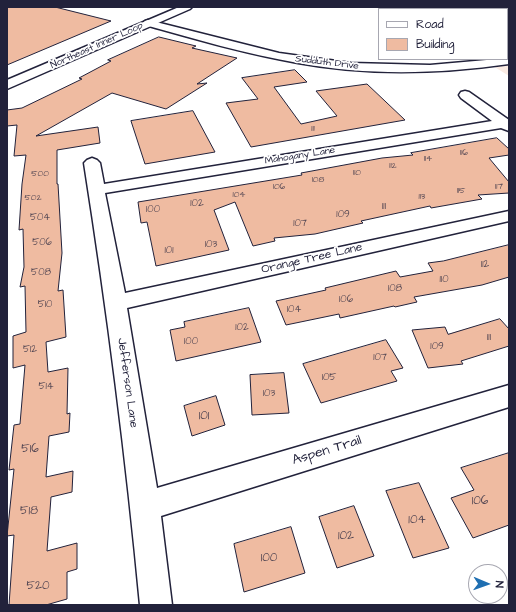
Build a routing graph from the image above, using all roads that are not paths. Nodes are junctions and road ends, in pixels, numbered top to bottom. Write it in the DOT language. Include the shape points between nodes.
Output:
graph roads {
  1 [pos="187,7"];
  2 [pos="148,23"];
  3 [pos="509,61"];
  4 [pos="7,85"];
  5 [pos="465,95"];
  6 [pos="506,125"];
  7 [pos="92,163"];
  8 [pos="96,190"];
  9 [pos="509,216"];
  10 [pos="116,303"];
  11 [pos="509,396"];
  12 [pos="144,506"];
  13 [pos="156,605"];
  1 -- 2 [label="main road, Northeast Inner Loop"];
  2 -- 3 [label="street, Sudduth Drive" via="297,60 331,65 430,69"];
  2 -- 4 [label="main road, Northeast Inner Loop"];
  5 -- 6 [label="street"];
  6 -- 8 [label="street, Mahogany Lane"];
  7 -- 8 [label="street, Jefferson Lane"];
  8 -- 10 [label="street, Jefferson Lane"];
  9 -- 10 [label="street, Orange Tree Lane"];
  10 -- 12 [label="street, Jefferson Lane"];
  11 -- 12 [label="street, Aspen Trail"];
  12 -- 13 [label="street, Jefferson Lane"];
}
